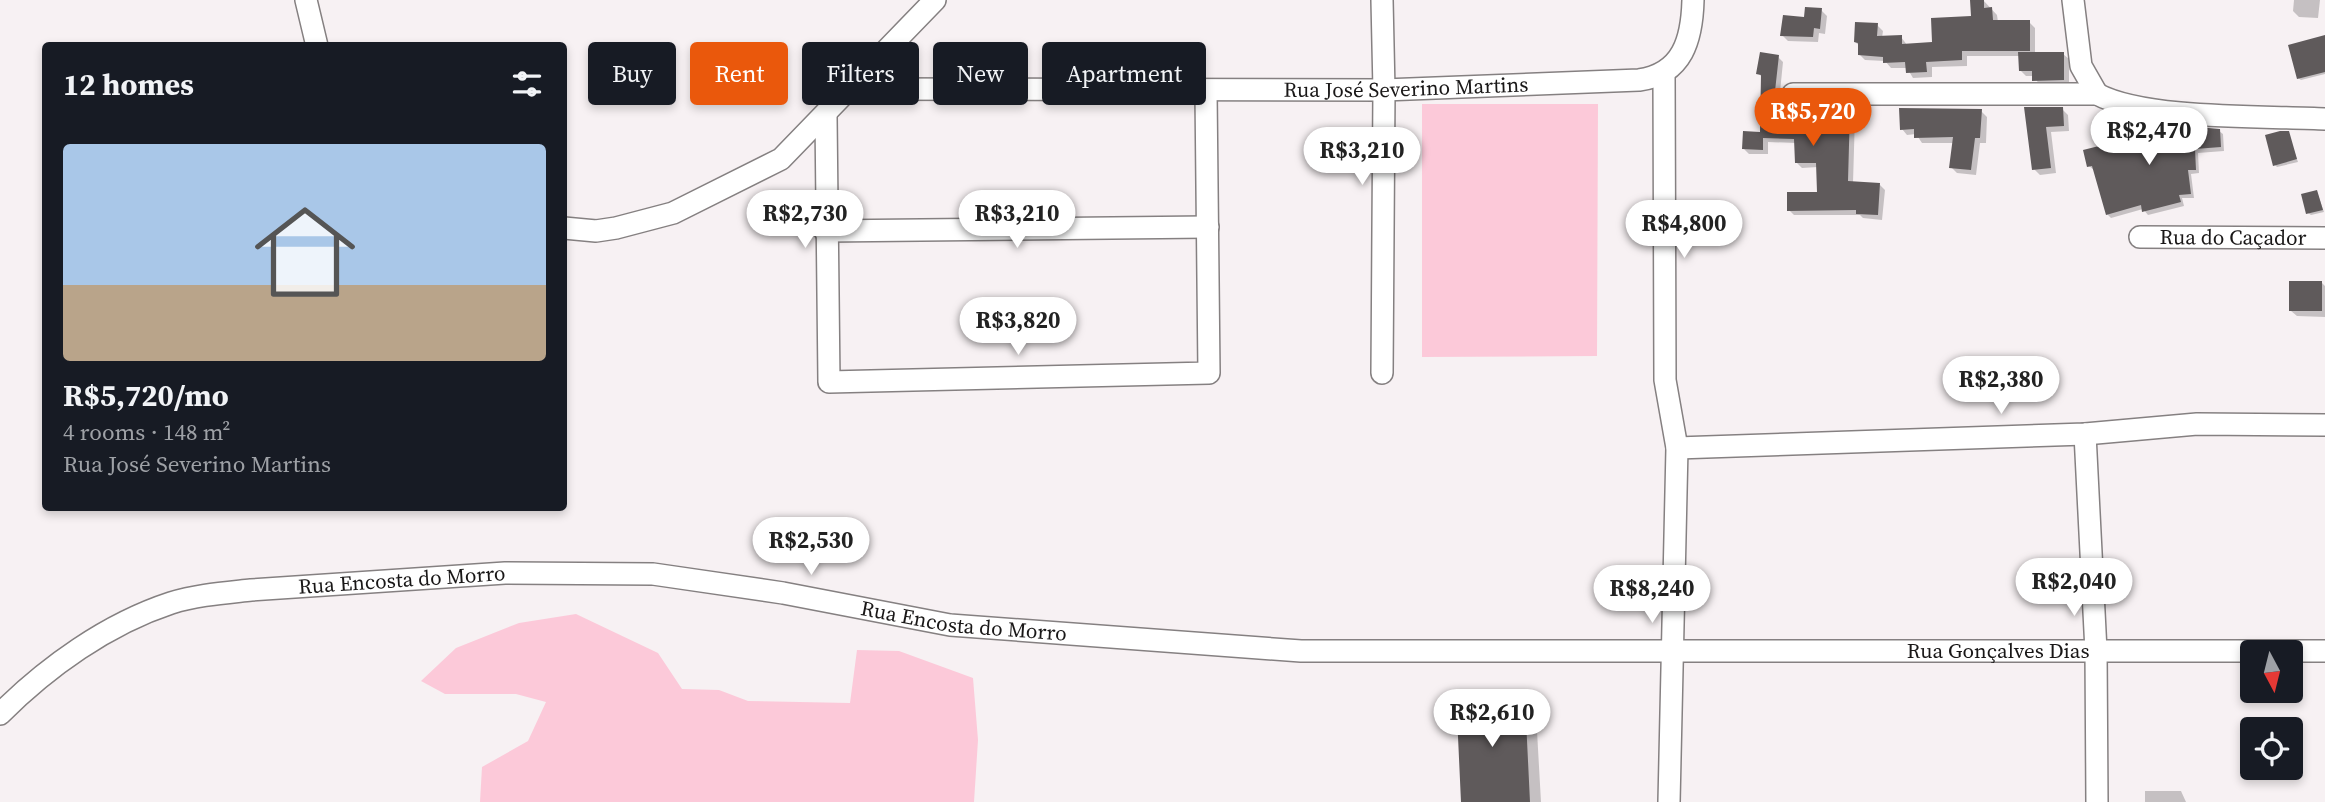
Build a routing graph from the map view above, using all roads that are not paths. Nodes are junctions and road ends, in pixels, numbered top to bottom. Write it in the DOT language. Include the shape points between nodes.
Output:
graph roads {
  1 [pos="306,0"];
  2 [pos="935,0"];
  3 [pos="1382,0"];
  4 [pos="1693,0"];
  5 [pos="2073,0"];
  6 [pos="316,42"];
  7 [pos="895,42"];
  8 [pos="1664,74"];
  9 [pos="919,90"];
  10 [pos="1384,90"];
  11 [pos="1042,91"];
  12 [pos="1206,92"];
  13 [pos="1793,94"];
  14 [pos="2097,94"];
  15 [pos="836,105"];
  16 [pos="825,117"];
  17 [pos="2325,119"];
  18 [pos="1208,227"];
  19 [pos="567,228"];
  20 [pos="825,231"];
  21 [pos="2140,237"];
  22 [pos="2325,238"];
  23 [pos="1382,373"];
  24 [pos="2325,425"];
  25 [pos="2085,434"];
  26 [pos="1677,448"];
  27 [pos="2096,651"];
  28 [pos="2325,651"];
  29 [pos="1672,652"];
  30 [pos="0,714"];
  31 [pos="1669,802"];
  32 [pos="2097,802"];
  1 -- 6 [label="street"];
  2 -- 7 [label="street"];
  3 -- 10 [label="street"];
  4 -- 8 [label="street" via="1685,50"];
  5 -- 14 [label="street" via="2081,66"];
  8 -- 10 [label="street, Rua José Severino Martins" via="1639,80"];
  8 -- 26 [label="street" via="1664,380"];
  9 -- 11 [label="street, Rua José Severino Martins"];
  10 -- 12 [label="street, Rua José Severino Martins"];
  10 -- 23 [label="street"];
  12 -- 18 [label="street"];
  13 -- 14 [label="street"];
  14 -- 17 [label="street" via="2111,102 2160,111"];
  15 -- 16 [label="street"];
  16 -- 19 [label="street" via="781,159 684,208 616,228"];
  16 -- 20 [label="street"];
  18 -- 20 [label="street"];
  18 -- 20 [label="street" via="1209,373 829,382"];
  21 -- 22 [label="street, Rua do Caçador"];
  24 -- 25 [label="street" via="2197,424"];
  25 -- 26 [label="street"];
  25 -- 27 [label="street"];
  26 -- 29 [label="street"];
  27 -- 28 [label="street, Rua Gonçalves Dias"];
  27 -- 29 [label="street, Rua Gonçalves Dias"];
  27 -- 32 [label="street"];
  29 -- 30 [label="street, Rua Encosta do Morro" via="1383,653 1206,646 950,625 770,590 653,574 505,573 223,593 171,603 63,659"];
  29 -- 31 [label="street"];
}
